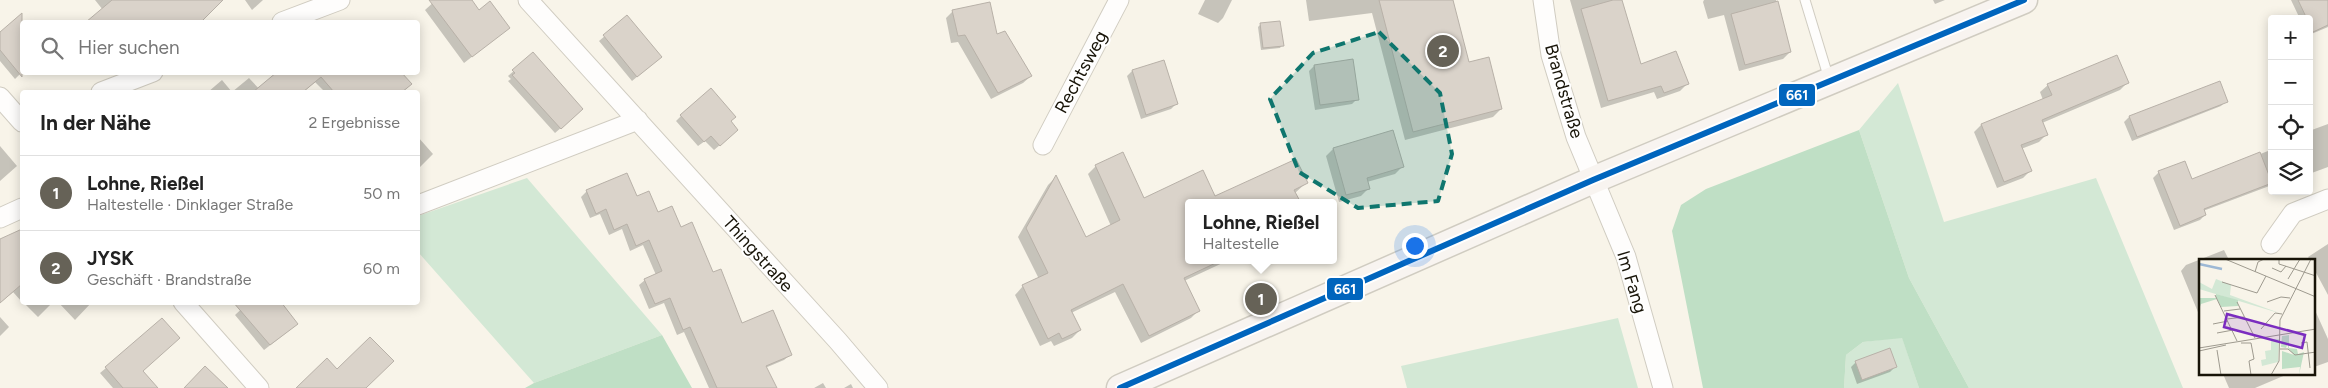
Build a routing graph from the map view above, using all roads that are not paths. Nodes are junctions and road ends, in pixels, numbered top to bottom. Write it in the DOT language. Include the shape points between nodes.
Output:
graph roads {
  1 [pos="340,0"];
  2 [pos="528,0"];
  3 [pos="1120,0"];
  4 [pos="1543,0"];
  5 [pos="1805,0"];
  6 [pos="2024,0"];
  7 [pos="287,20"];
  8 [pos="145,75"];
  9 [pos="1830,81"];
  10 [pos="106,90"];
  11 [pos="0,97"];
  12 [pos="20,120"];
  13 [pos="638,120"];
  14 [pos="1043,145"];
  15 [pos="1593,180"];
  16 [pos="2328,199"];
  17 [pos="420,204"];
  18 [pos="20,209"];
  19 [pos="0,218"];
  20 [pos="2271,244"];
  21 [pos="186,305"];
  22 [pos="259,388"];
  23 [pos="878,388"];
  24 [pos="1120,388"];
  25 [pos="1663,388"];
  1 -- 7 [label="street"];
  2 -- 13 [label="street, Thingstraße"];
  3 -- 14 [label="street, Rechtsweg"];
  4 -- 15 [label="street, Brandstraße" via="1551,55"];
  5 -- 9 [label="lane"];
  6 -- 9 [label="main road"];
  8 -- 10 [label="street"];
  9 -- 15 [label="main road"];
  11 -- 12 [label="street"];
  13 -- 17 [label="street"];
  13 -- 23 [label="street, Thingstraße"];
  15 -- 24 [label="main road"];
  15 -- 25 [label="street, Im Fang" via="1626,257"];
  16 -- 20 [label="street" via="2293,214"];
  18 -- 19 [label="street"];
  21 -- 22 [label="street"];
}
